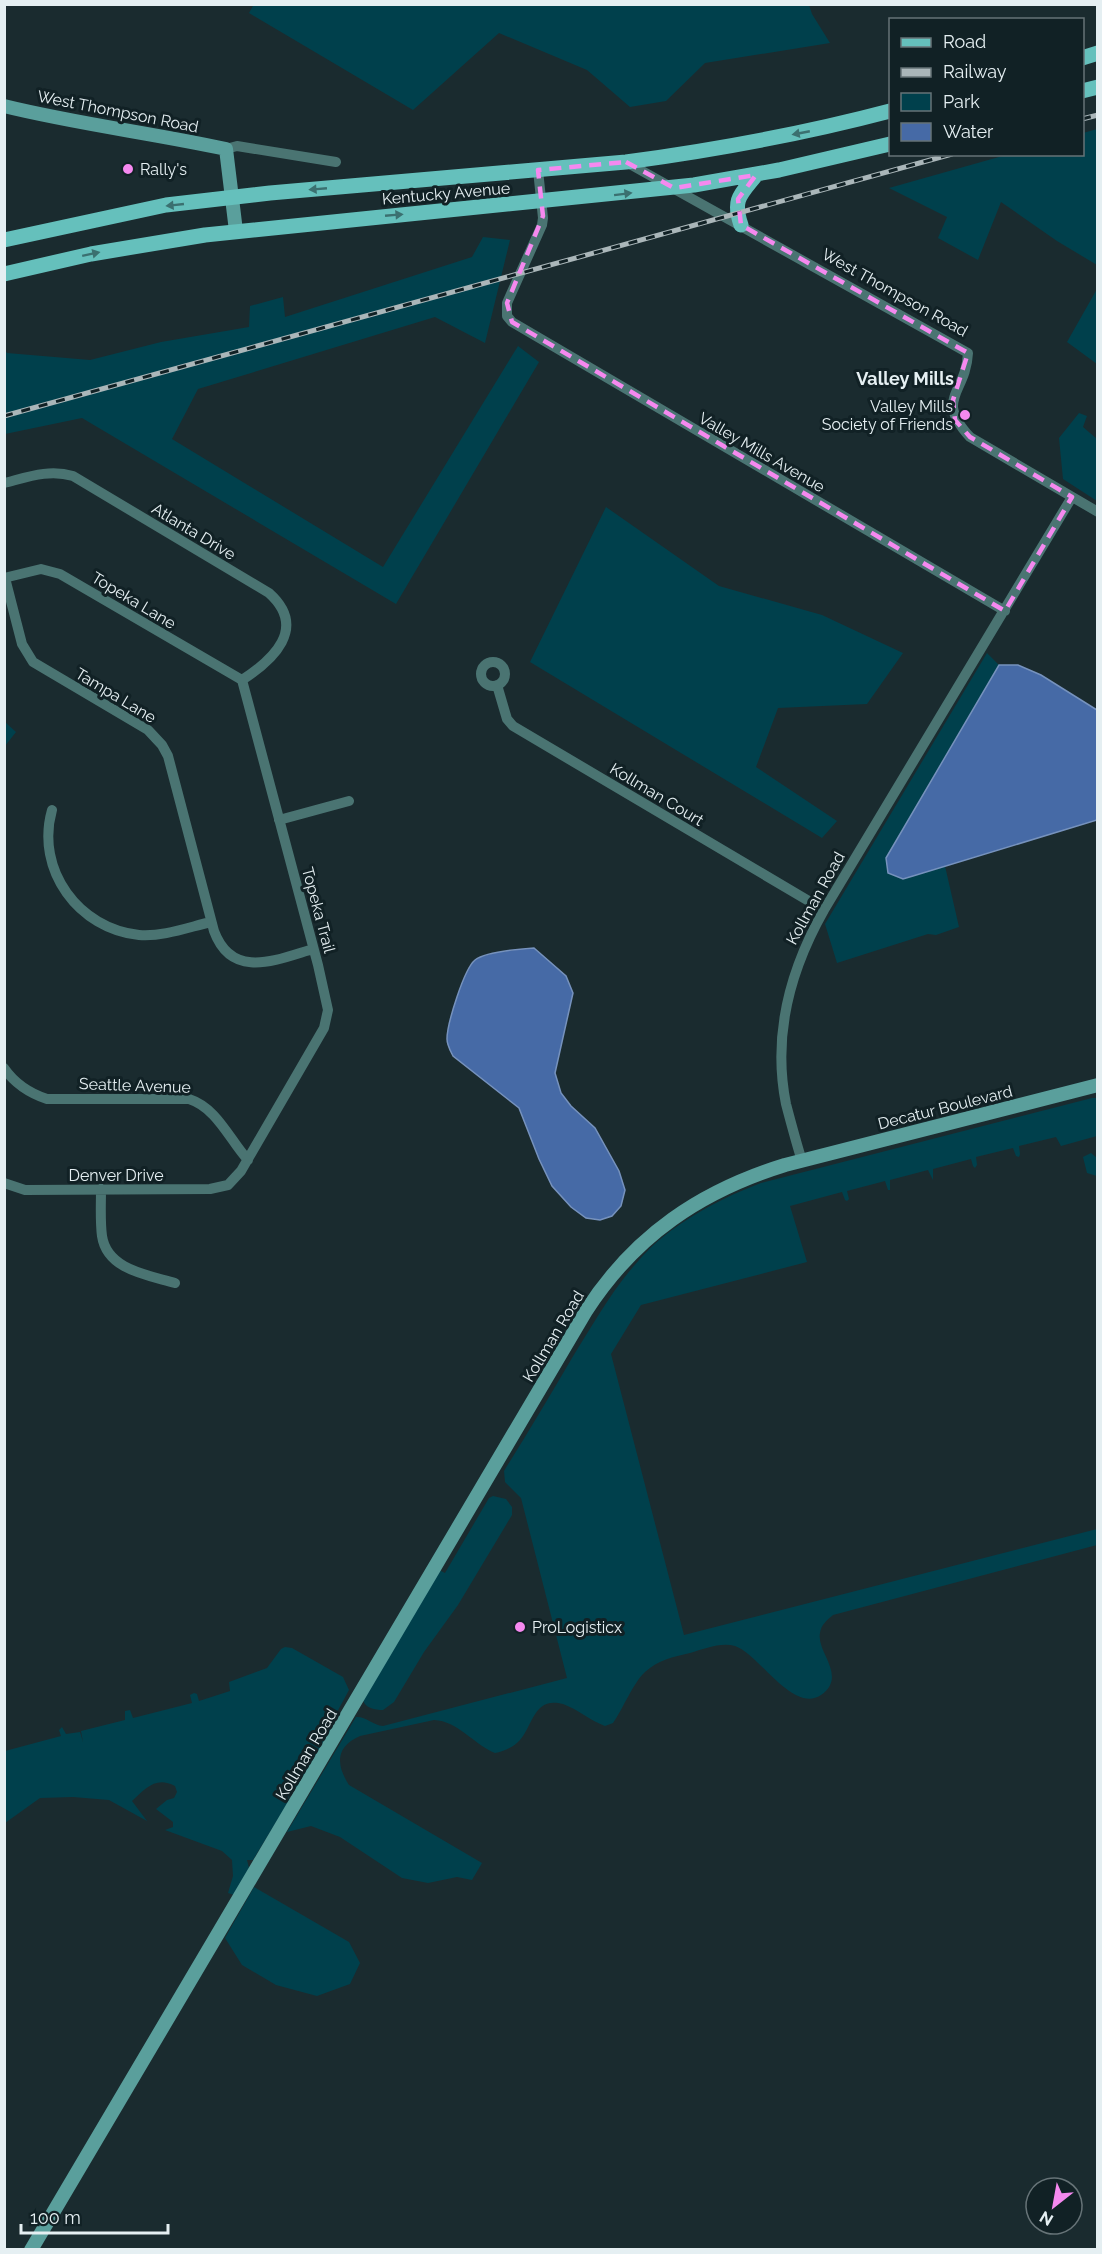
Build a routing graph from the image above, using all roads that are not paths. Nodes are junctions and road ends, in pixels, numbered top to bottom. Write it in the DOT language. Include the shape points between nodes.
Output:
graph roads {
  1 [pos="4,106"];
  2 [pos="889,111"];
  3 [pos="889,144"];
  4 [pos="225,149"];
  5 [pos="336,162"];
  6 [pos="626,162"];
  7 [pos="538,170"];
  8 [pos="756,175"];
  9 [pos="674,188"];
  10 [pos="233,198"];
  11 [pos="541,202"];
  12 [pos="741,225"];
  13 [pos="236,231"];
  14 [pos="4,240"];
  15 [pos="4,274"];
  16 [pos="4,483"];
  17 [pos="1072,497"];
  18 [pos="1098,512"];
  19 [pos="5,578"];
  20 [pos="1005,611"];
  21 [pos="242,680"];
  22 [pos="497,685"];
  23 [pos="350,801"];
  24 [pos="52,810"];
  25 [pos="279,820"];
  26 [pos="824,910"];
  27 [pos="211,922"];
  28 [pos="314,949"];
  29 [pos="4,1068"];
  30 [pos="1098,1085"];
  31 [pos="248,1160"];
  32 [pos="802,1161"];
  33 [pos="4,1183"];
  34 [pos="228,1185"];
  35 [pos="100,1190"];
  36 [pos="175,1283"];
  37 [pos="31,2250"];
  1 -- 4 [label="street, West Thompson Road"];
  2 -- 6 [label="main road, Kentucky Avenue, one-way" via="768,140"];
  3 -- 8 [label="main road, Kentucky Avenue"];
  4 -- 5 [label="street, West Thompson Road" via="237,146"];
  4 -- 10 [label="street"];
  6 -- 7 [label="main road, Kentucky Avenue"];
  6 -- 9 [label="street, West Thompson Road"];
  7 -- 10 [label="main road, Kentucky Avenue, one-way"];
  7 -- 11 [label="street"];
  8 -- 9 [label="main road, Kentucky Avenue"];
  8 -- 12 [label="main road" via="738,199"];
  11 -- 9 [label="main road, Kentucky Avenue, one-way"];
  9 -- 12 [label="street, West Thompson Road"];
  10 -- 13 [label="street"];
  10 -- 14 [label="main road, Kentucky Avenue, one-way" via="166,206"];
  13 -- 11 [label="main road, Kentucky Avenue, one-way"];
  11 -- 20 [label="street, Valley Mills Avenue" via="541,228 507,303 507,316 516,325"];
  12 -- 17 [label="street, West Thompson Road" via="968,353 968,364 954,400 955,420 970,437"];
  15 -- 13 [label="main road, Kentucky Avenue, one-way" via="100,252"];
  16 -- 21 [label="street, Atlanta Drive" via="42,473 60,473 80,480 269,593 283,611 284,638 272,658"];
  17 -- 18 [label="street, West Thompson Road"];
  17 -- 20 [label="street, Kollman Road"];
  19 -- 21 [label="street, Topeka Lane" via="41,569 60,574"];
  19 -- 27 [label="street, Tampa Lane" via="22,644 33,662 148,730 162,745"];
  20 -- 26 [label="street, Kollman Road"];
  21 -- 25 [label="street, Topeka Trail"];
  22 -- 26 [label="street, Kollman Court" via="513,726"];
  23 -- 25 [label="street"];
  24 -- 27 [label="street" via="49,842 54,869 69,897 92,919 116,931 143,935"];
  25 -- 28 [label="street, Topeka Trail"];
  26 -- 32 [label="street, Kollman Road" via="793,976 782,1029 784,1089"];
  27 -- 28 [label="street, Tampa Lane" via="225,951 247,963 274,961"];
  28 -- 31 [label="street, Topeka Trail" via="327,1004 326,1024"];
  29 -- 31 [label="street, Seattle Avenue" via="17,1084 48,1099 198,1102 213,1114"];
  30 -- 32 [label="street, Decatur Boulevard"];
  31 -- 34 [label="street, Topeka Trail"];
  32 -- 37 [label="street, Kollman Road" via="734,1183 684,1210 634,1251 595,1298"];
  33 -- 35 [label="street, Denver Drive" via="25,1190"];
  34 -- 35 [label="street, Denver Drive" via="210,1189"];
  35 -- 36 [label="street" via="102,1233 110,1255 125,1267"];
}
